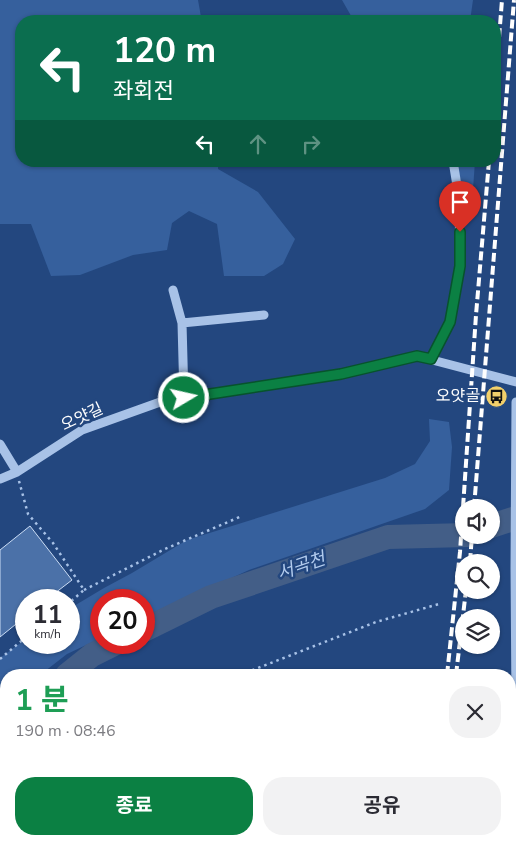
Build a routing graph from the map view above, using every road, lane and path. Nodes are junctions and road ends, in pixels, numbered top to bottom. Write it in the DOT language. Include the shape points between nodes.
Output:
graph roads {
  1 [pos="454,167"];
  2 [pos="172,290"];
  3 [pos="264,315"];
  4 [pos="182,323"];
  5 [pos="431,359"];
  6 [pos="516,382"];
  7 [pos="184,398"];
  8 [pos="516,403"];
  9 [pos="0,444"];
  10 [pos="17,472"];
  11 [pos="0,479"];
  12 [pos="242,516"];
  13 [pos="84,590"];
  14 [pos="80,593"];
  15 [pos="439,604"];
  16 [pos="15,646"];
  17 [pos="0,659"];
  18 [pos="255,669"];
  19 [pos="516,669"];
  1 -- 5 [label="street" via="459,198 460,266 450,322"];
  2 -- 4 [label="street"];
  3 -- 4 [label="street"];
  4 -- 7 [label="street"];
  5 -- 6 [label="street, 오얏길"];
  5 -- 7 [label="street, 오얏길" via="417,356 341,374"];
  7 -- 10 [label="street, 오얏길" via="163,401 82,430"];
  8 -- 19 [label="street"];
  9 -- 10 [label="street"];
  10 -- 11 [label="street, 오얏길"];
  10 -- 13 [label="path" via="28,514 53,543"];
  12 -- 13 [label="path" via="165,549"];
  13 -- 14 [label="path"];
  15 -- 18 [label="path" via="376,622"];
  16 -- 17 [label="path"];
}
